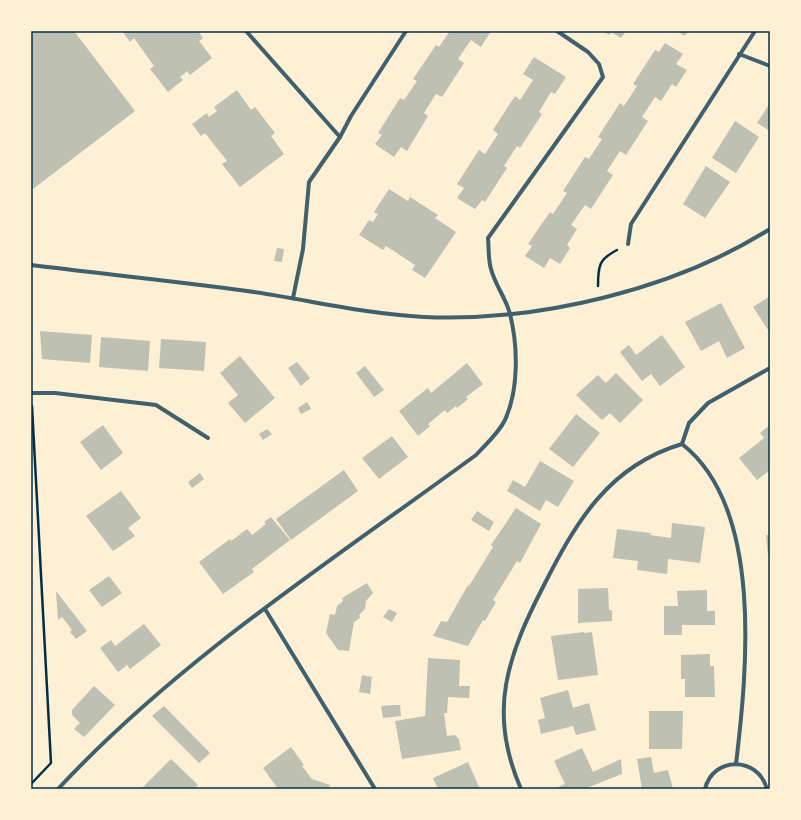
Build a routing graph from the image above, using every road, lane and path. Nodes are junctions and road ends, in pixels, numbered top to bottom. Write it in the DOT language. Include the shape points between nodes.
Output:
graph roads {
  1 [pos="246,31"];
  2 [pos="406,31"];
  3 [pos="557,31"];
  4 [pos="755,31"];
  5 [pos="739,54"];
  6 [pos="770,66"];
  7 [pos="340,137"];
  8 [pos="770,229"];
  9 [pos="628,244"];
  10 [pos="31,265"];
  11 [pos="293,298"];
  12 [pos="597,298"];
  13 [pos="510,314"];
  14 [pos="770,368"];
  15 [pos="31,393"];
  16 [pos="208,438"];
  17 [pos="682,444"];
  18 [pos="265,609"];
  19 [pos="736,764"];
  20 [pos="31,784"];
  21 [pos="58,789"];
  22 [pos="374,789"];
  23 [pos="521,789"];
  24 [pos="705,789"];
  25 [pos="767,789"];
  1 -- 7 [label="street"];
  2 -- 7 [label="street"];
  3 -- 13 [label="street" via="588,52 600,64 603,76 488,238 491,269"];
  4 -- 5 [label="street"];
  5 -- 6 [label="street"];
  5 -- 9 [label="street" via="631,224"];
  7 -- 11 [label="street" via="309,182 303,249"];
  8 -- 12 [label="street" via="688,270 645,286"];
  9 -- 12 [label="path" via="605,256 598,269"];
  10 -- 11 [label="street"];
  11 -- 13 [label="street" via="422,317"];
  12 -- 13 [label="street"];
  13 -- 18 [label="street" via="515,360 514,385 504,420 495,435 476,454"];
  14 -- 17 [label="street" via="708,403 689,423"];
  15 -- 16 [label="street" via="55,393 156,405"];
  15 -- 20 [label="path" via="51,763"];
  17 -- 19 [label="street" via="692,452 711,476 727,512 741,564 746,648"];
  17 -- 23 [label="street" via="661,450 637,463 614,481 596,500 563,547 525,622 511,662 504,704 510,758"];
  18 -- 21 [label="street" via="199,660 89,755"];
  18 -- 22 [label="street"];
  19 -- 24 [label="street" via="719,768 707,780"];
  19 -- 25 [label="street" via="752,768 764,780"];
}
